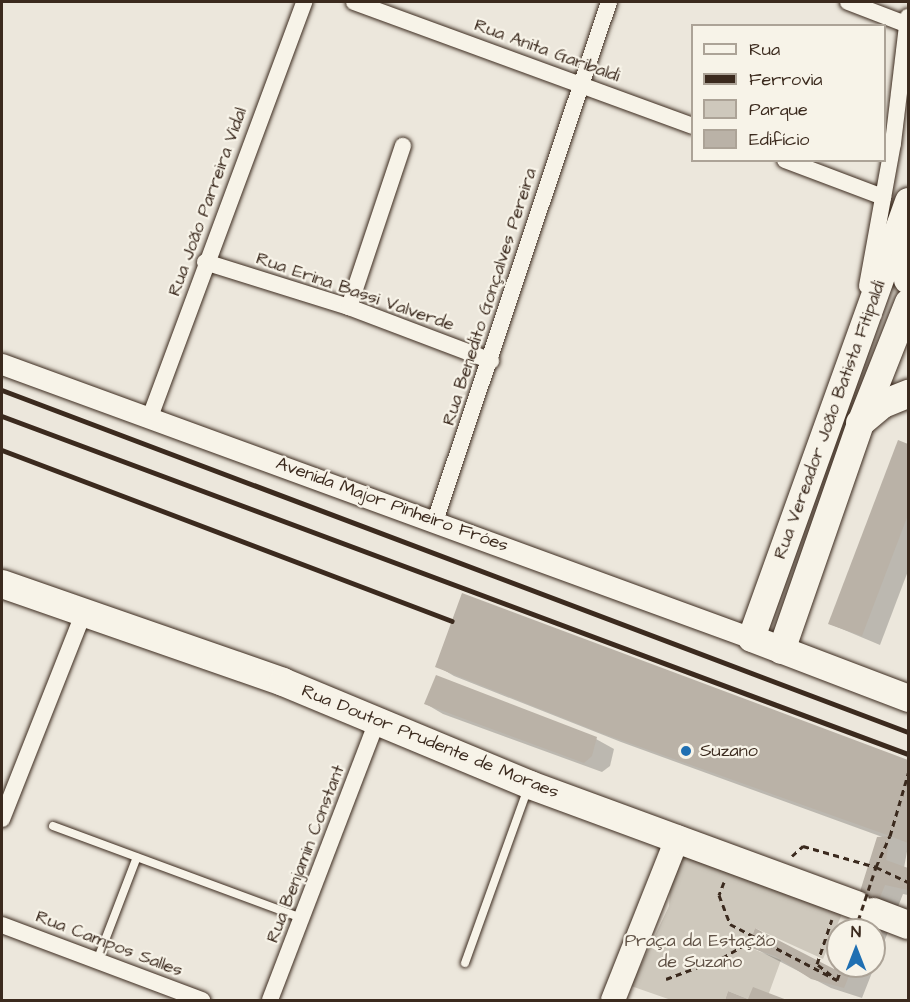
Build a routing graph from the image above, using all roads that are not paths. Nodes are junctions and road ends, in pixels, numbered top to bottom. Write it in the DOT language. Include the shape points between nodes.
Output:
graph roads {
  1 [pos="304,2"];
  2 [pos="354,2"];
  3 [pos="609,2"];
  4 [pos="848,2"];
  5 [pos="908,22"];
  6 [pos="579,84"];
  7 [pos="691,125"];
  8 [pos="403,146"];
  9 [pos="791,162"];
  10 [pos="896,199"];
  11 [pos="909,216"];
  12 [pos="205,262"];
  13 [pos="909,280"];
  14 [pos="909,302"];
  15 [pos="349,307"];
  16 [pos="491,361"];
  17 [pos="2,364"];
  18 [pos="909,394"];
  19 [pos="150,417"];
  20 [pos="860,423"];
  21 [pos="435,521"];
  22 [pos="2,584"];
  23 [pos="83,614"];
  24 [pos="751,638"];
  25 [pos="782,650"];
  26 [pos="909,698"];
  27 [pos="377,721"];
  28 [pos="530,785"];
  29 [pos="2,819"];
  30 [pos="53,826"];
  31 [pos="678,837"];
  32 [pos="137,857"];
  33 [pos="856,911"];
  34 [pos="302,918"];
  35 [pos="2,925"];
  36 [pos="909,925"];
  37 [pos="97,961"];
  38 [pos="465,963"];
  39 [pos="202,1000"];
  40 [pos="270,1000"];
  41 [pos="613,1000"];
  1 -- 12 [label="street, Rua João Parreira Vidal"];
  2 -- 6 [label="street, Rua Anita Garibaldi"];
  3 -- 6 [label="street, Rua Benedito Gonçalves Pereira"];
  4 -- 5 [label="street"];
  5 -- 10 [label="street"];
  6 -- 7 [label="street, Rua Anita Garibaldi"];
  6 -- 16 [label="street, Rua Benedito Gonçalves Pereira"];
  8 -- 15 [label="street"];
  9 -- 10 [label="street"];
  10 -- 24 [label="main road, Rua Vereador João Batista Fitipaldi" via="867,323"];
  11 -- 13 [label="highway" via="904,242"];
  12 -- 15 [label="street, Rua Erina Bassi Valverde"];
  12 -- 19 [label="street, Rua João Parreira Vidal"];
  14 -- 20 [label="main road"];
  15 -- 16 [label="street, Rua Erina Bassi Valverde"];
  16 -- 21 [label="street, Rua Benedito Gonçalves Pereira"];
  17 -- 19 [label="street, Avenida Major Pinheiro Fróes"];
  18 -- 20 [label="highway" via="883,404"];
  19 -- 21 [label="street, Avenida Major Pinheiro Fróes"];
  20 -- 25 [label="main road"];
  21 -- 24 [label="street, Avenida Major Pinheiro Fróes"];
  22 -- 23 [label="highway, Rua Doutor Prudente de Moraes"];
  23 -- 27 [label="highway, Rua Doutor Prudente de Moraes" via="283,682"];
  23 -- 29 [label="street"];
  24 -- 25 [label="main road, Avenida Major Pinheiro Fróes"];
  25 -- 26 [label="main road, Avenida Major Pinheiro Fróes"];
  27 -- 28 [label="highway, Rua Doutor Prudente de Moraes"];
  27 -- 34 [label="street, Rua Benjamin Constant"];
  28 -- 31 [label="highway, Rua Doutor Prudente de Moraes"];
  28 -- 38 [label="lane"];
  30 -- 32 [label="lane"];
  31 -- 33 [label="highway, Rua Doutor Prudente de Moraes"];
  31 -- 41 [label="main road"];
  32 -- 34 [label="lane"];
  32 -- 37 [label="lane"];
  33 -- 36 [label="highway, Rua Doutor Prudente de Moraes"];
  34 -- 40 [label="street, Rua Benjamin Constant"];
  35 -- 37 [label="street, Rua Campos Salles"];
  37 -- 39 [label="street, Rua Campos Salles"];
}
